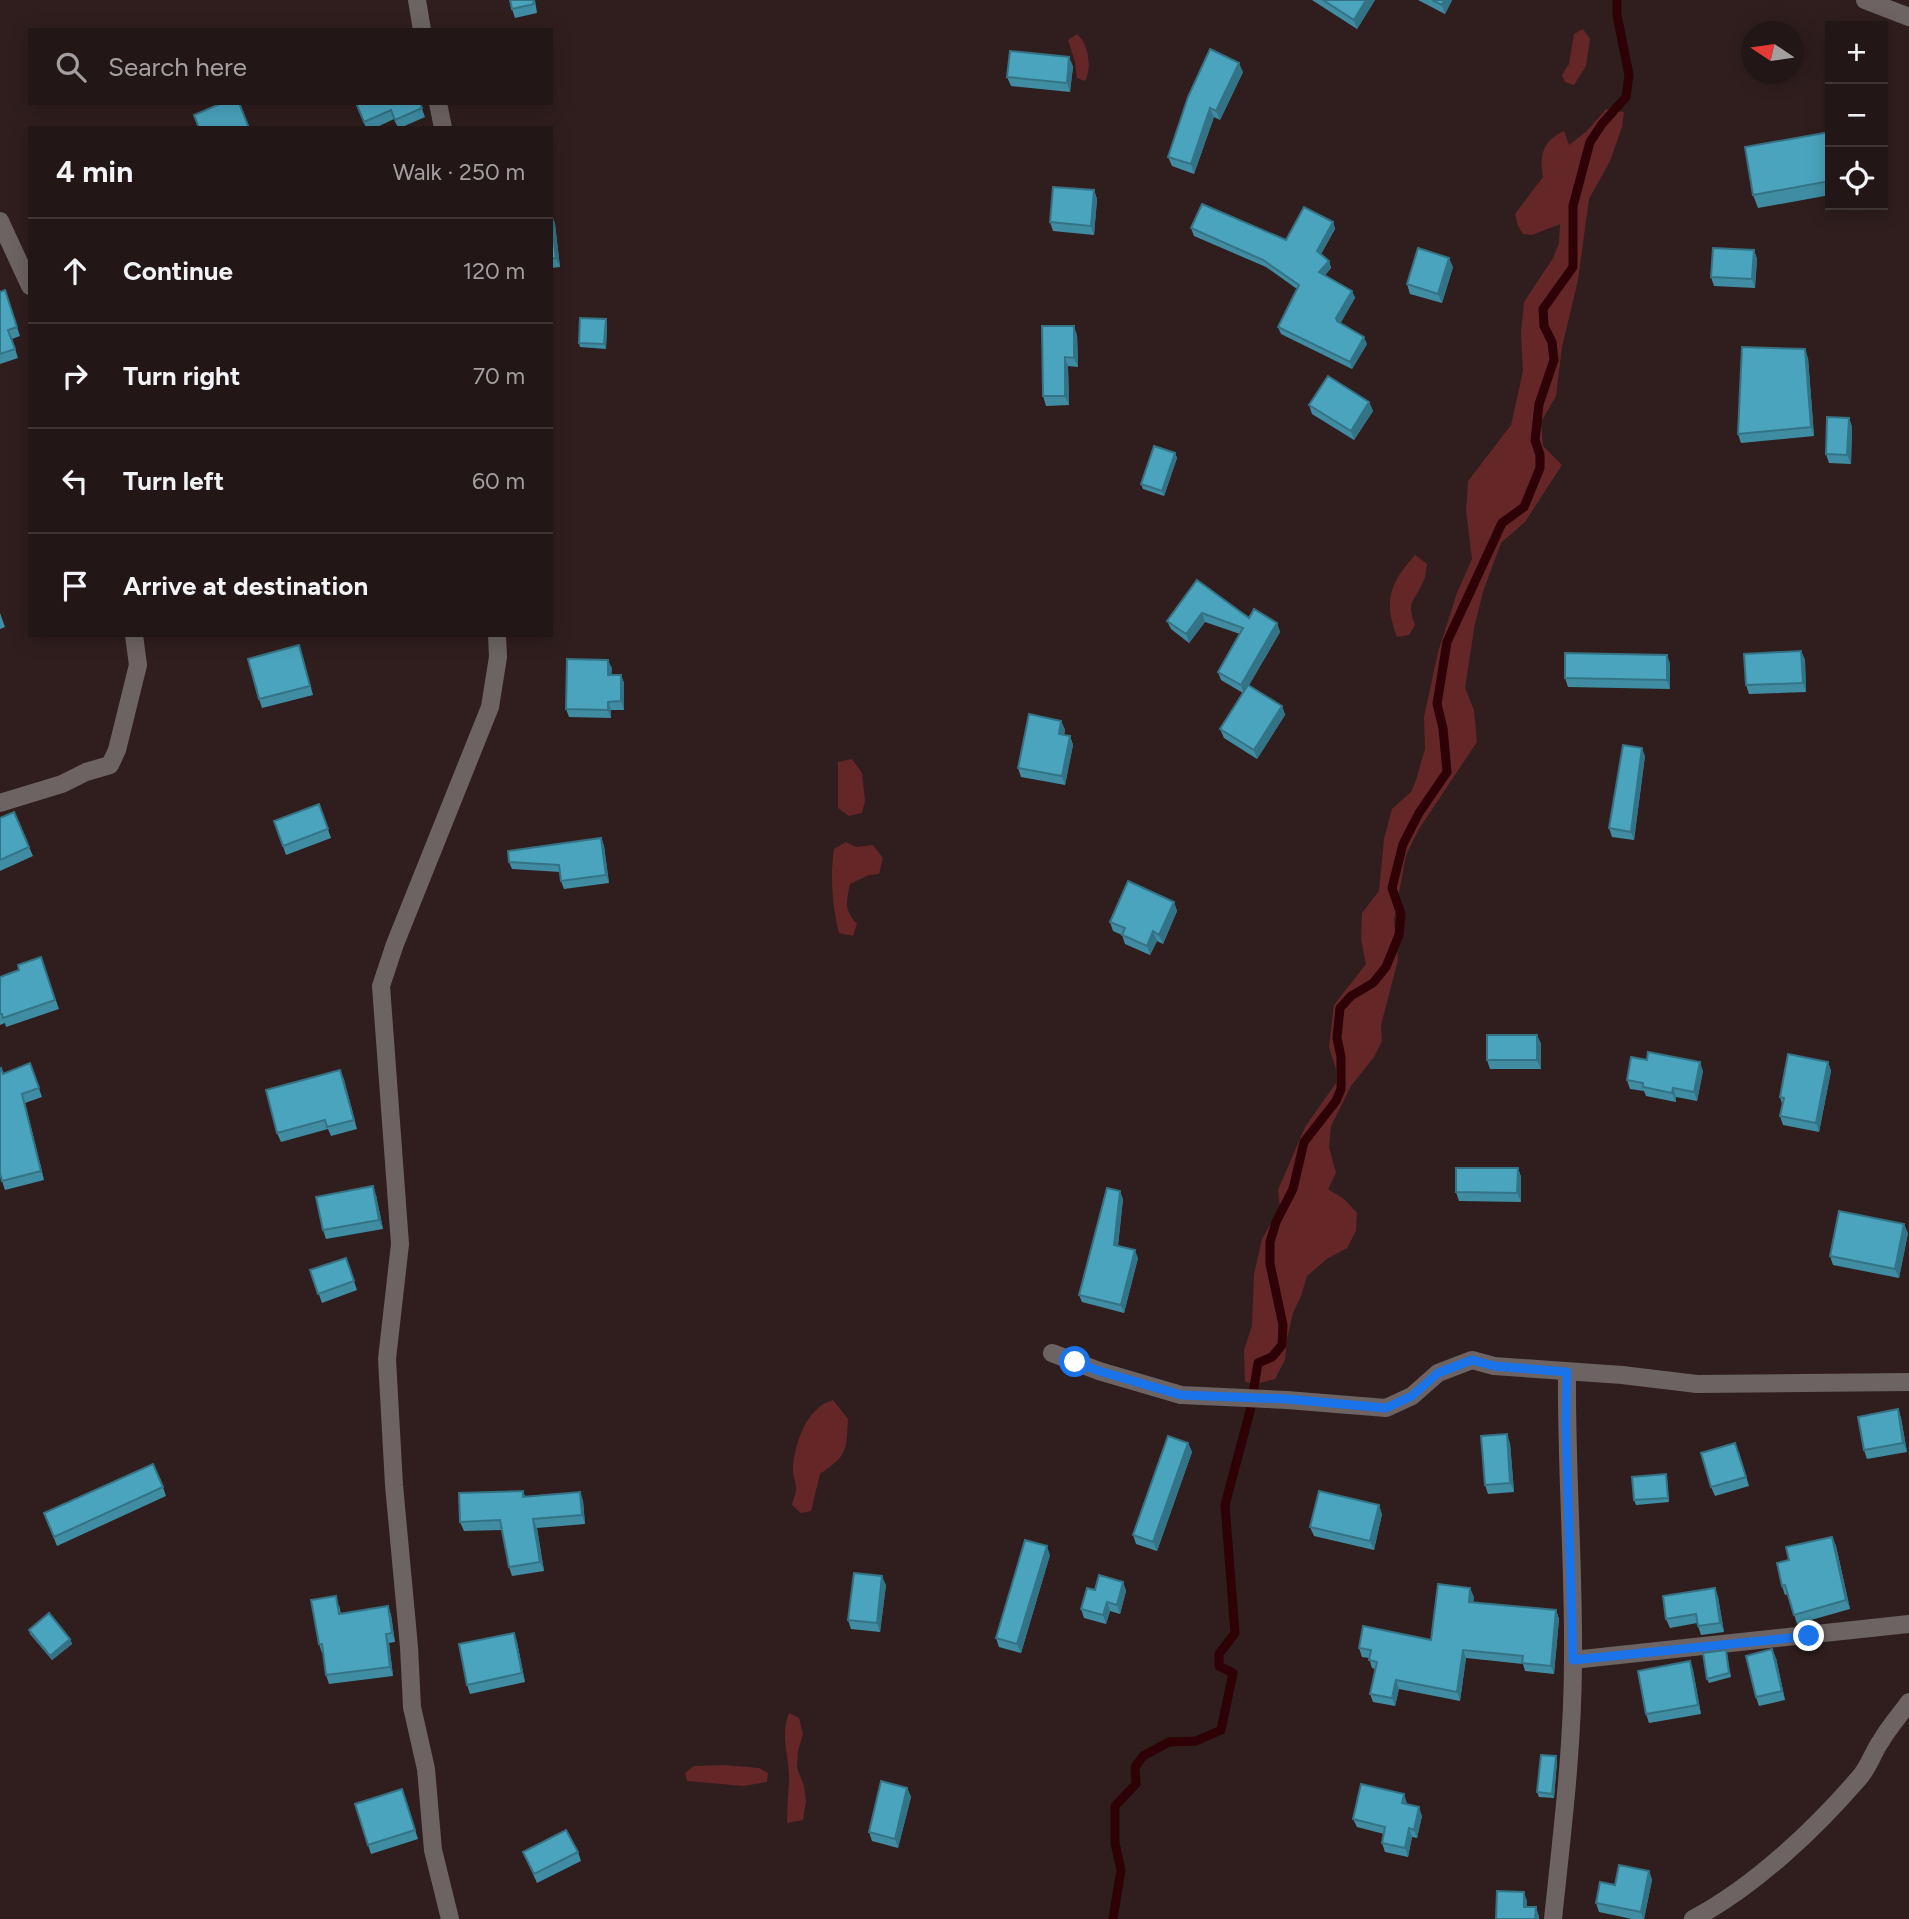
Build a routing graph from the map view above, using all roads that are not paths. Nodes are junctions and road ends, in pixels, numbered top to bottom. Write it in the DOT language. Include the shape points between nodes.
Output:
graph roads {
  1 [pos="416,0"];
  2 [pos="1865,0"];
  3 [pos="1909,17"];
  4 [pos="422,28"];
  5 [pos="438,105"];
  6 [pos="442,126"];
  7 [pos="0,220"];
  8 [pos="28,280"];
  9 [pos="134,637"];
  10 [pos="497,637"];
  11 [pos="0,803"];
  12 [pos="1052,1353"];
  13 [pos="1567,1372"];
  14 [pos="1909,1382"];
  15 [pos="1909,1624"];
  16 [pos="1573,1660"];
  17 [pos="1909,1702"];
  18 [pos="450,1919"];
  19 [pos="1553,1919"];
  20 [pos="1693,1919"];
  1 -- 4 [label="street"];
  2 -- 3 [label="street"];
  5 -- 6 [label="street"];
  7 -- 8 [label="street"];
  9 -- 11 [label="street" via="138,666 110,765"];
  10 -- 18 [label="street" via="490,707 381,986 400,1244 387,1359 394,1485 412,1707 426,1769 433,1850"];
  12 -- 13 [label="street" via="1181,1395 1386,1408 1412,1396 1438,1373 1472,1360"];
  13 -- 14 [label="street" via="1697,1384"];
  13 -- 16 [label="street"];
  15 -- 16 [label="street"];
  16 -- 19 [label="street" via="1569,1774"];
  17 -- 20 [label="street" via="1862,1775 1807,1832 1754,1879"];
}
